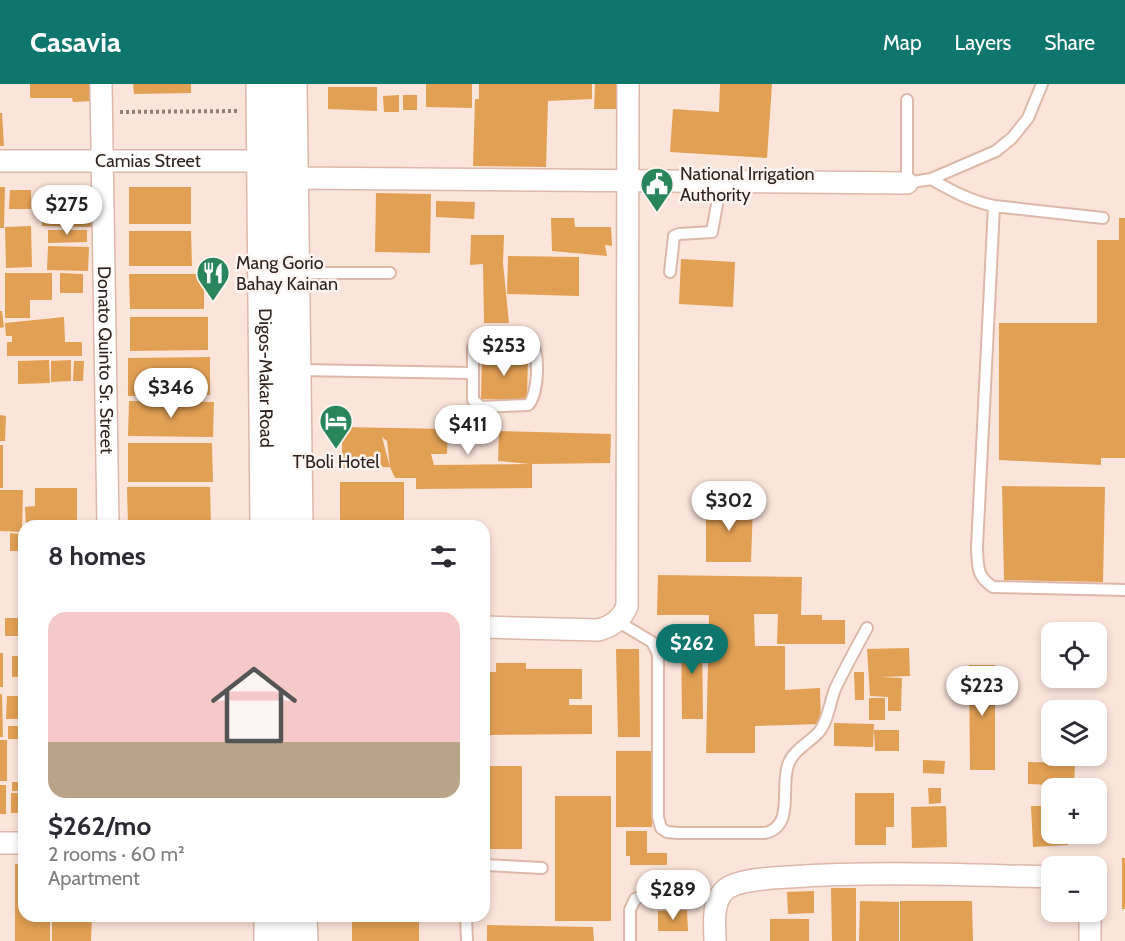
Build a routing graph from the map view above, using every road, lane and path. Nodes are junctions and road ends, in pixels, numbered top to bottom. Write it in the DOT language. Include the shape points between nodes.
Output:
graph roads {
  1 [pos="101,84"];
  2 [pos="290,84"];
  3 [pos="628,84"];
  4 [pos="1042,84"];
  5 [pos="263,97"];
  6 [pos="907,100"];
  7 [pos="101,112"];
  8 [pos="0,161"];
  9 [pos="264,161"];
  10 [pos="102,162"];
  11 [pos="292,178"];
  12 [pos="628,179"];
  13 [pos="931,179"];
  14 [pos="721,182"];
  15 [pos="907,183"];
  16 [pos="994,206"];
  17 [pos="1103,218"];
  18 [pos="670,272"];
  19 [pos="292,273"];
  20 [pos="390,273"];
  21 [pos="294,370"];
  22 [pos="472,373"];
  23 [pos="108,520"];
  24 [pos="267,520"];
  25 [pos="296,520"];
  26 [pos="1125,590"];
  27 [pos="617,621"];
  28 [pos="490,627"];
  29 [pos="867,628"];
  30 [pos="0,843"];
  31 [pos="18,843"];
  32 [pos="490,865"];
  33 [pos="542,868"];
  34 [pos="1041,877"];
  35 [pos="665,897"];
  36 [pos="271,922"];
  37 [pos="300,922"];
  38 [pos="466,922"];
  39 [pos="1090,922"];
  40 [pos="271,941"];
  41 [pos="300,941"];
  42 [pos="467,941"];
  43 [pos="630,941"];
  44 [pos="716,941"];
  45 [pos="1090,941"];
  1 -- 7 [label="street, Donato Quinto Sr. Street"];
  2 -- 11 [label="main road, Digos-Makar Road"];
  3 -- 12 [label="street"];
  4 -- 13 [label="lane" via="1028,117 1012,138 996,151"];
  5 -- 7 [label="path"];
  5 -- 9 [label="main road, Digos-Makar Road"];
  6 -- 15 [label="lane"];
  7 -- 10 [label="street, Donato Quinto Sr. Street"];
  8 -- 10 [label="street, Camias Street"];
  9 -- 10 [label="street, Camias Street"];
  9 -- 11 [label="street"];
  9 -- 24 [label="main road, Digos-Makar Road"];
  10 -- 23 [label="street, Donato Quinto Sr. Street"];
  11 -- 12 [label="street"];
  11 -- 19 [label="main road, Digos-Makar Road"];
  12 -- 14 [label="street"];
  12 -- 27 [label="street" via="627,606"];
  13 -- 15 [label="lane"];
  13 -- 16 [label="lane" via="958,195"];
  14 -- 15 [label="street"];
  14 -- 18 [label="lane" via="712,232 674,236"];
  16 -- 17 [label="lane"];
  16 -- 26 [label="lane" via="978,569 982,580 993,587"];
  19 -- 20 [label="lane"];
  19 -- 21 [label="main road, Digos-Makar Road"];
  21 -- 22 [label="lane"];
  21 -- 25 [label="main road, Digos-Makar Road"];
  22 -- 22 [label="lane" via="473,348 478,339 493,335 522,338 530,343 537,357 535,392 528,405 481,407 474,400"];
  27 -- 28 [label="street" via="598,630"];
  27 -- 29 [label="lane" via="652,642 658,654 658,816 661,828 678,833 765,833 781,824 788,764 819,731 845,668"];
  30 -- 31 [label="street"];
  32 -- 33 [label="lane"];
  34 -- 44 [label="street" via="890,873 745,882 729,887 716,905"];
  35 -- 43 [label="lane" via="635,899 630,910"];
  36 -- 40 [label="main road"];
  37 -- 41 [label="main road"];
  38 -- 42 [label="lane"];
  39 -- 45 [label="street"];
}
